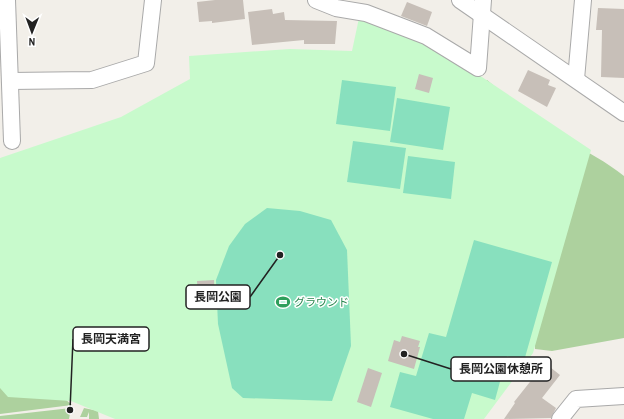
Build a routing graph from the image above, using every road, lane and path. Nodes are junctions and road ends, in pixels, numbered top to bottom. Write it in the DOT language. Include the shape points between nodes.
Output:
graph roads {
  1 [pos="7,0"];
  2 [pos="153,0"];
  3 [pos="316,0"];
  4 [pos="460,0"];
  5 [pos="583,0"];
  6 [pos="482,7"];
  7 [pos="576,79"];
  8 [pos="10,81"];
  9 [pos="624,113"];
  10 [pos="12,141"];
  11 [pos="624,396"];
  12 [pos="560,419"];
  1 -- 8 [label="street"];
  2 -- 8 [label="street" via="146,63 92,80"];
  3 -- 6 [label="street" via="336,8 366,13 426,36 478,68"];
  4 -- 6 [label="street"];
  5 -- 7 [label="street"];
  6 -- 7 [label="street"];
  7 -- 9 [label="street"];
  8 -- 10 [label="street"];
  11 -- 12 [label="street" via="576,399"];
}
